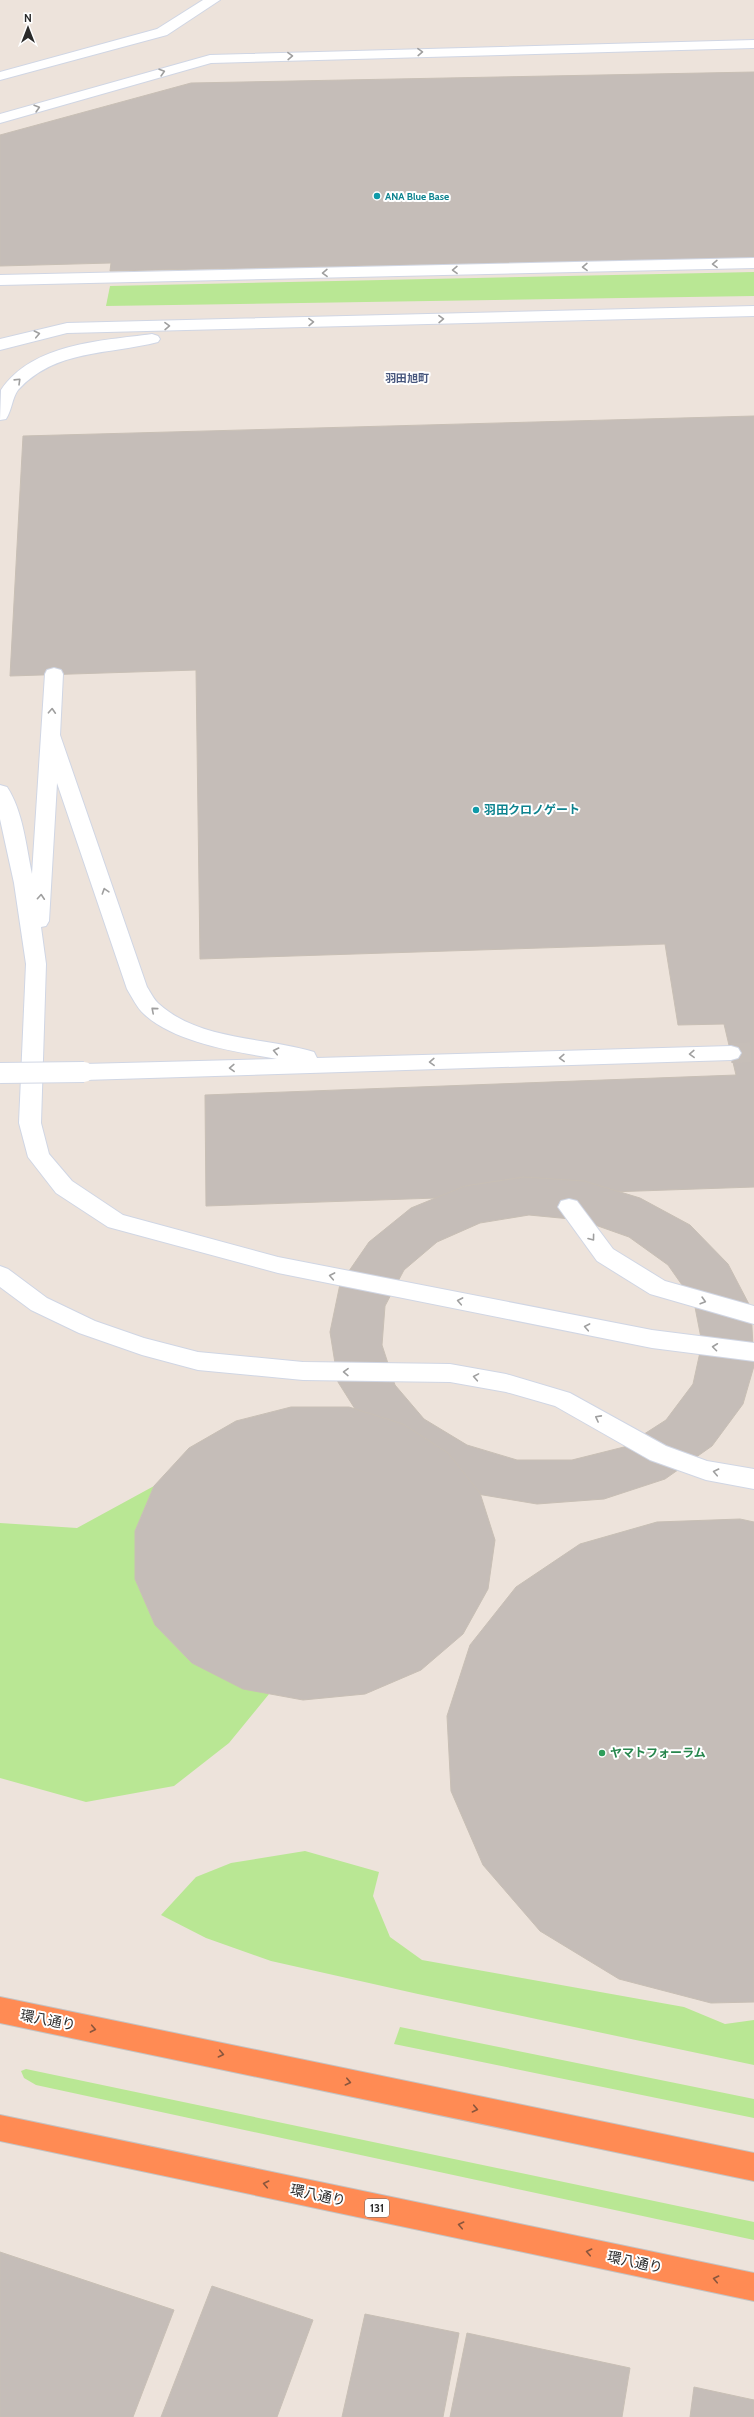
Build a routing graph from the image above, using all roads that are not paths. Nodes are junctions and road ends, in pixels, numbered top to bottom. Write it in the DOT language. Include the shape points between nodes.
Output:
graph roads {
  1 [pos="213,0"];
  2 [pos="754,44"];
  3 [pos="0,76"];
  4 [pos="0,119"];
  5 [pos="754,263"];
  6 [pos="0,280"];
  7 [pos="754,311"];
  8 [pos="290,323"];
  9 [pos="0,345"];
  10 [pos="0,415"];
  11 [pos="54,674"];
  12 [pos="50,734"];
  13 [pos="0,791"];
  14 [pos="36,964"];
  15 [pos="731,1053"];
  16 [pos="341,1064"];
  17 [pos="0,1073"];
  18 [pos="569,1207"];
  19 [pos="0,1275"];
  20 [pos="754,1315"];
  21 [pos="754,1352"];
  22 [pos="754,1479"];
  23 [pos="0,2010"];
  24 [pos="0,2128"];
  25 [pos="754,2167"];
  26 [pos="754,2287"];
  1 -- 3 [label="lane" via="162,32"];
  4 -- 2 [label="lane, one-way" via="210,58"];
  5 -- 6 [label="lane, one-way"];
  8 -- 7 [label="lane, one-way"];
  9 -- 8 [label="lane, one-way" via="67,328"];
  10 -- 8 [label="lane, one-way" via="9,390 31,369 55,357 87,348 125,342"];
  12 -- 11 [label="lane, one-way"];
  14 -- 12 [label="lane, one-way"];
  16 -- 12 [label="lane, one-way" via="208,1036 175,1026 152,1009 137,989"];
  13 -- 14 [label="lane" via="9,816 24,883"];
  21 -- 14 [label="lane, one-way" via="652,1339 278,1265 116,1221 64,1187 39,1157 30,1123"];
  15 -- 16 [label="lane, one-way"];
  16 -- 17 [label="lane, one-way, bridge"];
  18 -- 20 [label="lane, one-way" via="605,1254 658,1288"];
  22 -- 19 [label="lane, one-way" via="706,1470 658,1453 562,1399 506,1383 450,1373 303,1371 198,1360 142,1346 87,1327 39,1304"];
  23 -- 25 [label="highway, 環八通り, one-way" via="223,2054 406,2095"];
  26 -- 24 [label="highway, 環八通り / 131, one-way"];
}
